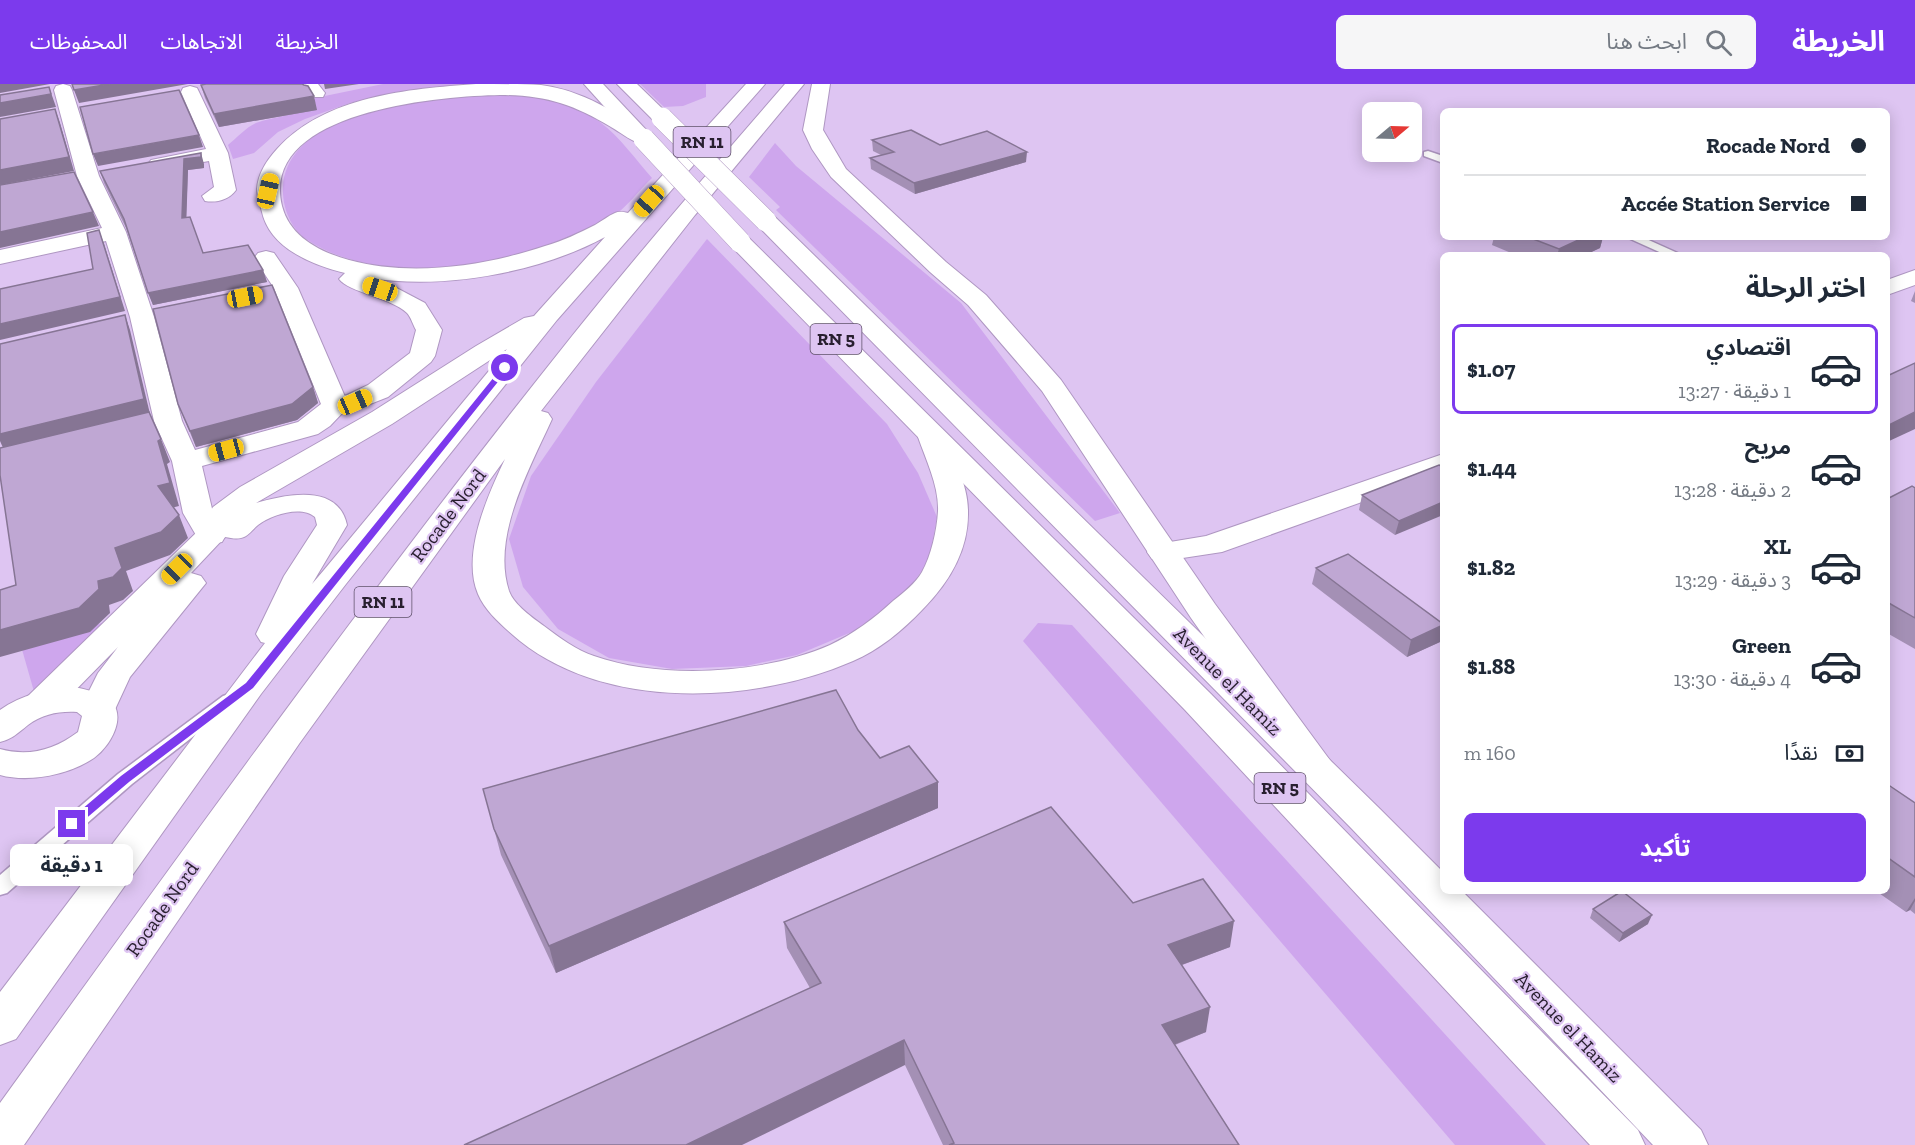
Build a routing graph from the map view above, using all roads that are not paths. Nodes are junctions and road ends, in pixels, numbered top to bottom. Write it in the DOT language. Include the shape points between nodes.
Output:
graph roads {
  1 [pos="593,84"];
  2 [pos="626,84"];
  3 [pos="756,84"];
  4 [pos="795,84"];
  5 [pos="821,84"];
  6 [pos="211,89"];
  7 [pos="190,92"];
  8 [pos="168,96"];
  9 [pos="66,101"];
  10 [pos="644,139"];
  11 [pos="218,153"];
  12 [pos="1428,154"];
  13 [pos="1440,159"];
  14 [pos="135,168"];
  15 [pos="213,196"];
  16 [pos="649,201"];
  17 [pos="115,232"];
  18 [pos="1639,240"];
  19 [pos="1669,252"];
  20 [pos="0,257"];
  21 [pos="266,258"];
  22 [pos="325,260"];
  23 [pos="1915,277"];
  24 [pos="1890,287"];
  25 [pos="548,315"];
  26 [pos="560,368"];
  27 [pos="334,406"];
  28 [pos="932,437"];
  29 [pos="186,461"];
  30 [pos="1440,465"];
  31 [pos="211,535"];
  32 [pos="1163,552"];
  33 [pos="249,686"];
  34 [pos="41,704"];
  35 [pos="98,709"];
  36 [pos="0,730"];
  37 [pos="3,768"];
  38 [pos="1319,771"];
  39 [pos="37,854"];
  40 [pos="0,887"];
  41 [pos="0,898"];
  42 [pos="0,1026"];
  43 [pos="0,1141"];
  44 [pos="1621,1145"];
  45 [pos="1684,1145"];
  1 -- 10 [label="main road, RN 5"];
  2 -- 38 [label="main road, Avenue el Hamiz / RN 5, bridge"];
  3 -- 16 [label="main road, RN 11"];
  4 -- 26 [label="main road, Rocade Nord / RN 11"];
  5 -- 32 [label="main road" via="813,130 838,173 977,300 1004,330 1052,386"];
  6 -- 7 [label="main road"];
  7 -- 8 [label="main road"];
  7 -- 11 [label="main road"];
  9 -- 17 [label="main road" via="89,176"];
  10 -- 22 [label="main road" via="591,105 541,91 495,87 442,89 344,112 311,128 286,148 272,170 268,191 272,213 283,235"];
  10 -- 28 [label="main road, RN 5, bridge"];
  11 -- 14 [label="main road"];
  11 -- 15 [label="main road" via="225,190"];
  12 -- 13 [label="lane"];
  16 -- 22 [label="main road" via="597,234 546,253 468,271 369,271"];
  16 -- 25 [label="main road, RN 11"];
  17 -- 20 [label="main road"];
  17 -- 29 [label="main road" via="142,318 157,424"];
  18 -- 19 [label="lane"];
  21 -- 27 [label="main road" via="275,291"];
  22 -- 27 [label="main road" via="348,278 416,308 429,330 422,356 378,391"];
  23 -- 24 [label="main road"];
  25 -- 31 [label="main road" via="250,494 224,513"];
  25 -- 33 [label="main road, RN 11"];
  26 -- 28 [label="main road" via="499,505 487,561 493,594 551,649 588,666 626,676 670,682 745,680 842,652 896,618 936,576 954,508"];
  26 -- 43 [label="main road, Rocade Nord / RN 11" via="257,774"];
  27 -- 29 [label="main road" via="308,428"];
  28 -- 44 [label="main road, RN 5" via="1198,702"];
  29 -- 31 [label="main road" via="198,513"];
  30 -- 32 [label="main road" via="1211,545"];
  31 -- 34 [label="main road"];
  32 -- 38 [label="main road"];
  33 -- 35 [label="main road" via="300,576 332,525 329,512 321,507 299,503 271,507 238,526 126,659 105,690"];
  33 -- 39 [label="lane" via="125,779"];
  33 -- 42 [label="main road, RN 11"];
  34 -- 35 [label="main road" via="75,700"];
  34 -- 36 [label="main road"];
  35 -- 37 [label="main road" via="98,729 76,751 41,766"];
  38 -- 45 [label="main road, Avenue el Hamiz / RN 5"];
  39 -- 40 [label="lane"];
  39 -- 41 [label="lane"];
}
